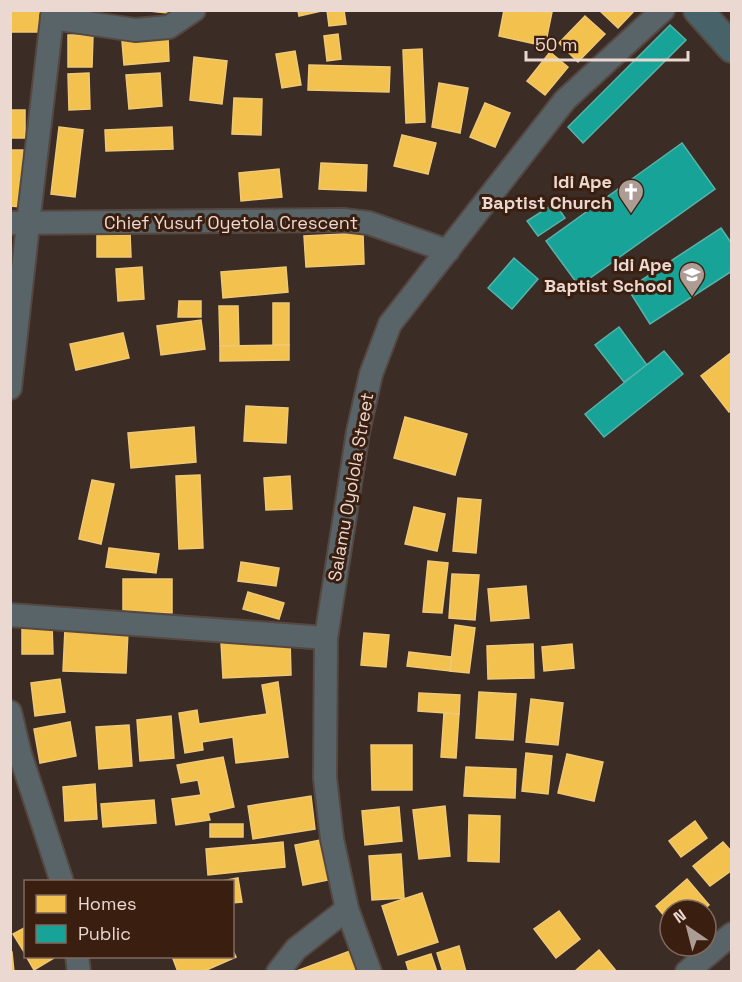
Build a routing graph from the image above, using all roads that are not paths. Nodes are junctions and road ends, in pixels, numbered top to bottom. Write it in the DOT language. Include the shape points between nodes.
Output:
graph roads {
  1 [pos="194,10"];
  2 [pos="663,10"];
  3 [pos="698,10"];
  4 [pos="53,14"];
  5 [pos="732,48"];
  6 [pos="19,224"];
  7 [pos="447,251"];
  8 [pos="10,388"];
  9 [pos="10,615"];
  10 [pos="326,638"];
  11 [pos="10,712"];
  12 [pos="61,880"];
  13 [pos="347,909"];
  14 [pos="732,933"];
  15 [pos="278,972"];
  16 [pos="370,972"];
  17 [pos="687,972"];
  1 -- 4 [label="street" via="169,27 135,30"];
  2 -- 7 [label="street, Salamu Oyolola Street" via="565,100"];
  3 -- 5 [label="main road"];
  4 -- 6 [label="street"];
  6 -- 7 [label="street, Chief Yusuf Oyetola Crescent" via="343,220 369,223"];
  6 -- 8 [label="street"];
  7 -- 10 [label="street, Salamu Oyolola Street" via="390,324 371,374 358,432"];
  9 -- 10 [label="street"];
  10 -- 13 [label="street, Salamu Oyolola Street" via="325,778 332,839"];
  11 -- 12 [label="street"];
  13 -- 15 [label="street" via="296,949"];
  13 -- 16 [label="street, Salamu Oyolola Street"];
  14 -- 17 [label="street"];
}
